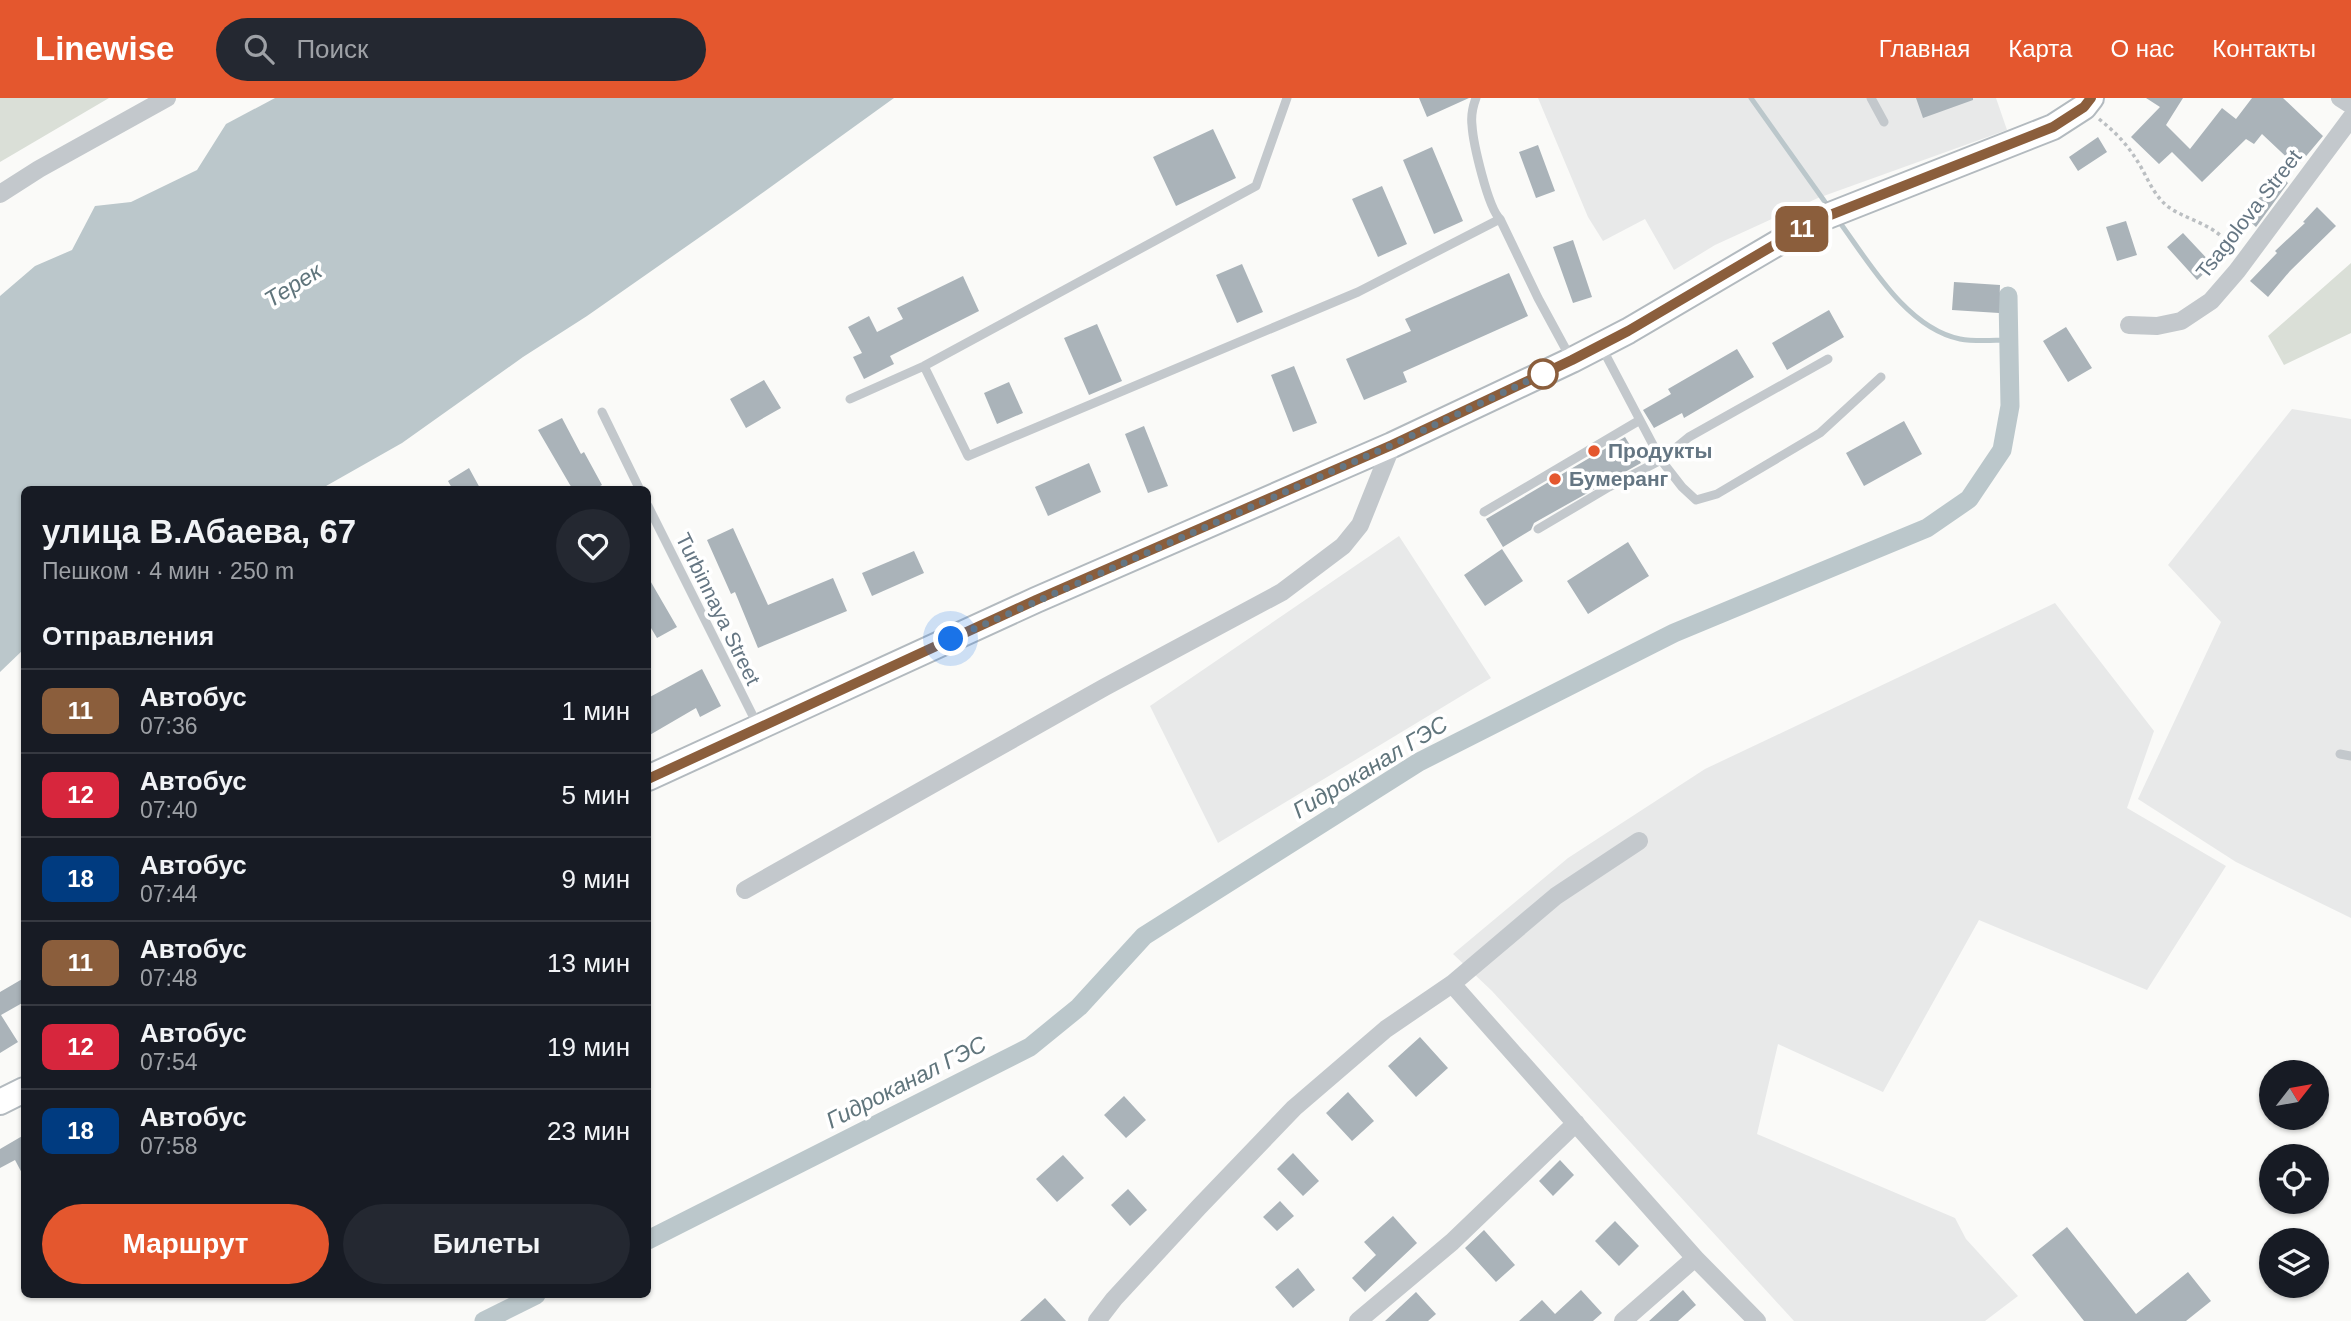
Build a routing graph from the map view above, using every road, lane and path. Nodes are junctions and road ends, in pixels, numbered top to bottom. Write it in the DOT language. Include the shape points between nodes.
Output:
graph roads {
  1 [pos="167,98"];
  2 [pos="1287,98"];
  3 [pos="1476,98"];
  4 [pos="1871,98"];
  5 [pos="2340,98"];
  6 [pos="2088,102"];
  7 [pos="2351,105"];
  8 [pos="2351,118"];
  9 [pos="1884,122"];
  10 [pos="0,194"];
  11 [pos="1500,219"];
  12 [pos="2237,271"];
  13 [pos="2129,325"];
  14 [pos="1601,346"];
  15 [pos="1828,359"];
  16 [pos="1572,360"];
  17 [pos="923,366"];
  18 [pos="1881,377"];
  19 [pos="850,399"];
  20 [pos="601,412"];
  21 [pos="1640,420"];
  22 [pos="1392,445"];
  23 [pos="1661,460"];
  24 [pos="638,486"];
  25 [pos="651,512"];
  26 [pos="1484,512"];
  27 [pos="1538,529"];
  28 [pos="758,728"];
  29 [pos="2340,754"];
  30 [pos="2351,756"];
  31 [pos="651,777"];
  32 [pos="1639,841"];
  33 [pos="745,890"];
  34 [pos="1452,984"];
  35 [pos="21,1092"];
  36 [pos="0,1102"];
  37 [pos="1576,1123"];
  38 [pos="1695,1258"];
  39 [pos="1097,1321"];
  40 [pos="1358,1321"];
  41 [pos="1623,1321"];
  42 [pos="1757,1321"];
  1 -- 10 [label="street"];
  2 -- 17 [label="lane" via="1256,186"];
  3 -- 11 [label="lane" via="1472,124 1483,178"];
  4 -- 9 [label="lane"];
  5 -- 7 [label="street"];
  6 -- 12 [label="path" via="2136,158 2162,203 2211,229 2229,245"];
  6 -- 14 [label="main road" via="2053,127 1815,221"];
  8 -- 12 [label="street, Tsagolova Street"];
  11 -- 16 [label="lane"];
  11 -- 17 [label="lane" via="1358,292 968,456"];
  12 -- 13 [label="street, Tsagolova Street" via="2211,301 2181,320 2157,326"];
  14 -- 16 [label="main road"];
  14 -- 21 [label="lane"];
  15 -- 23 [label="lane" via="1689,437"];
  16 -- 22 [label="main road"];
  17 -- 19 [label="lane"];
  18 -- 23 [label="lane" via="1820,433 1717,494 1696,500"];
  20 -- 24 [label="lane"];
  21 -- 23 [label="lane"];
  21 -- 26 [label="lane"];
  22 -- 28 [label="main road" via="1036,600"];
  22 -- 33 [label="street" via="1360,525 1343,546 1282,592"];
  23 -- 27 [label="lane"];
  25 -- 28 [label="lane, Turbinnaya Street"];
  28 -- 31 [label="main road"];
  29 -- 30 [label="lane"];
  32 -- 34 [label="street" via="1556,896"];
  34 -- 37 [label="street"];
  34 -- 39 [label="street" via="1386,1029 1294,1108"];
  35 -- 36 [label="main road"];
  37 -- 38 [label="street"];
  37 -- 40 [label="street" via="1452,1242"];
  38 -- 41 [label="street"];
  38 -- 42 [label="street"];
}
